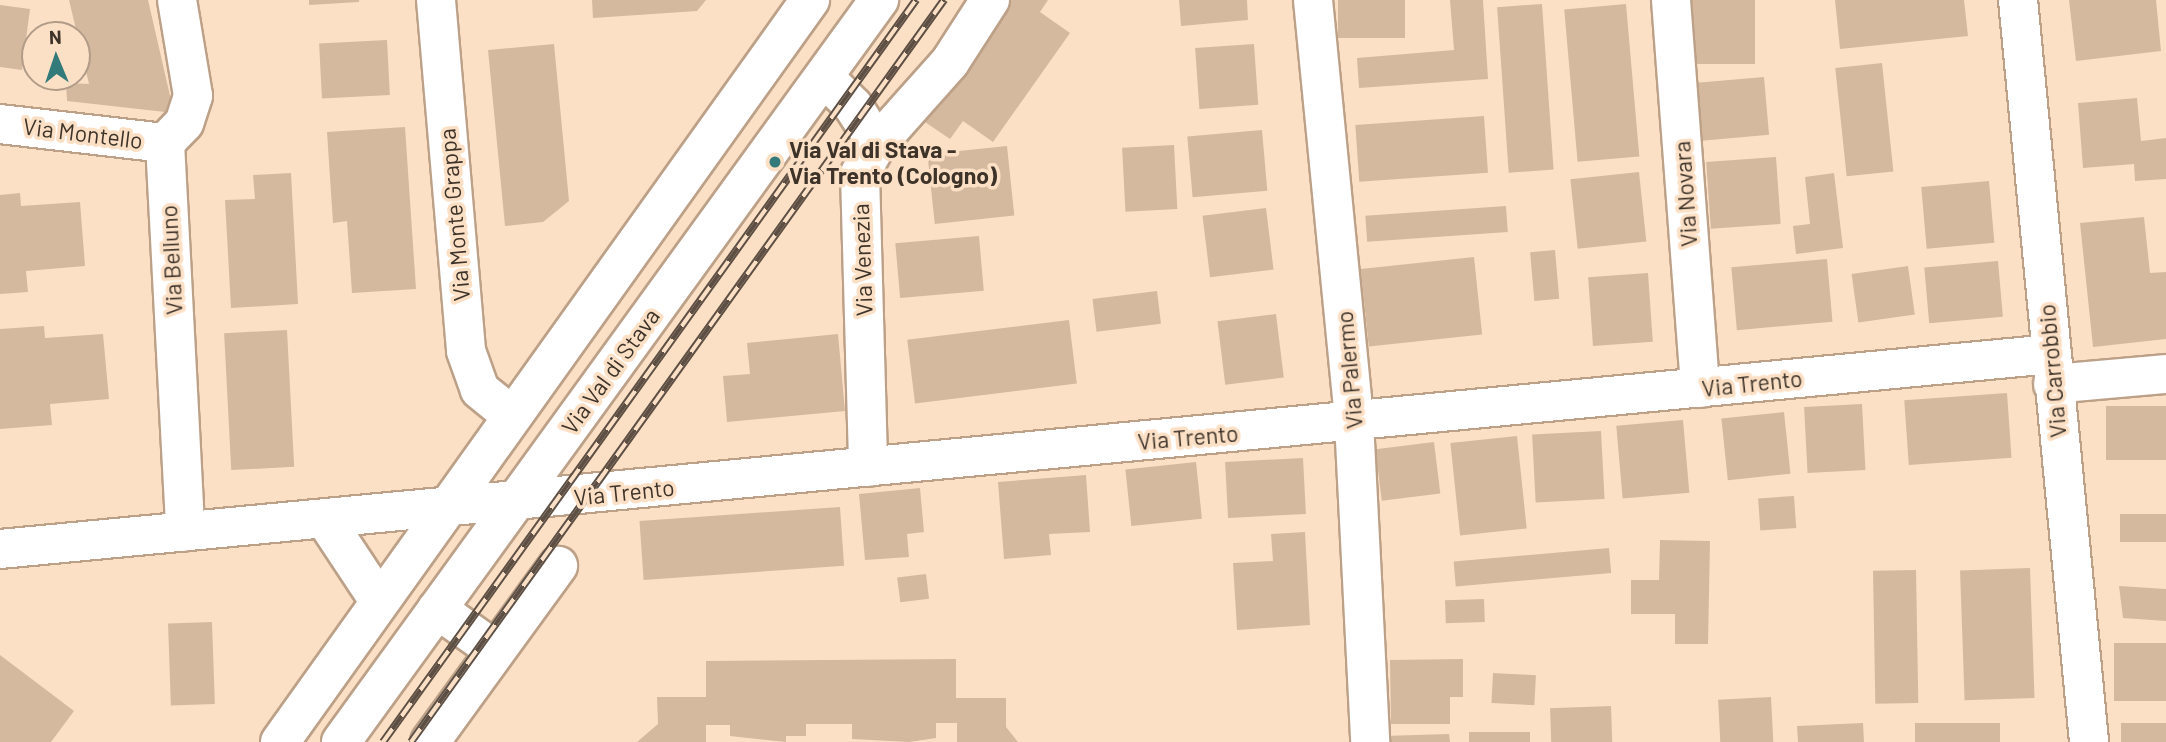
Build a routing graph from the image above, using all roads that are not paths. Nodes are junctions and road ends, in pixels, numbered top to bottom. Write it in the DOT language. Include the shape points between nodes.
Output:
graph roads {
  1 [pos="177,0"];
  2 [pos="436,0"];
  3 [pos="810,0"];
  4 [pos="879,0"];
  5 [pos="990,0"];
  6 [pos="1313,0"];
  7 [pos="1671,0"];
  8 [pos="2018,0"];
  9 [pos="825,78"];
  10 [pos="0,124"];
  11 [pos="165,143"];
  12 [pos="877,144"];
  13 [pos="2052,369"];
  14 [pos="2166,374"];
  15 [pos="1700,388"];
  16 [pos="510,414"];
  17 [pos="1354,421"];
  18 [pos="868,467"];
  19 [pos="514,503"];
  20 [pos="440,509"];
  21 [pos="326,519"];
  22 [pos="185,531"];
  23 [pos="0,549"];
  24 [pos="558,566"];
  25 [pos="378,599"];
  26 [pos="437,609"];
  27 [pos="496,651"];
  28 [pos="280,742"];
  29 [pos="341,742"];
  30 [pos="430,742"];
  31 [pos="1370,742"];
  32 [pos="2089,742"];
  1 -- 11 [label="street" via="192,96 184,123"];
  2 -- 16 [label="street, Via Monte Grappa" via="466,351 480,390"];
  3 -- 16 [label="street"];
  4 -- 9 [label="street, Via Val di Stava"];
  5 -- 12 [label="street, Via Venezia" via="950,62"];
  6 -- 17 [label="street, Via Palermo"];
  7 -- 15 [label="street, Via Novara"];
  8 -- 13 [label="street, Via Carrobbio"];
  9 -- 12 [label="street" via="853,106"];
  9 -- 19 [label="street, Via Val di Stava"];
  10 -- 11 [label="street, Via Montello"];
  11 -- 22 [label="street, Via Belluno"];
  12 -- 18 [label="street, Via Venezia" via="860,174"];
  13 -- 14 [label="street, Via Trento"];
  13 -- 15 [label="street, Via Trento"];
  13 -- 32 [label="street, Via Carrobbio"];
  15 -- 17 [label="street, Via Trento"];
  16 -- 20 [label="street"];
  17 -- 18 [label="street, Via Trento"];
  17 -- 31 [label="street, Via Palermo"];
  18 -- 19 [label="street, Via Trento"];
  19 -- 20 [label="street, Via Trento"];
  19 -- 26 [label="street, Via Val di Stava"];
  20 -- 21 [label="street, Via Trento"];
  20 -- 25 [label="street"];
  21 -- 22 [label="street, Via Trento"];
  21 -- 25 [label="street"];
  22 -- 23 [label="street, Via Trento"];
  24 -- 27 [label="street"];
  25 -- 28 [label="street"];
  26 -- 27 [label="street"];
  26 -- 29 [label="street, Via Val di Stava"];
  27 -- 30 [label="street"];
}
